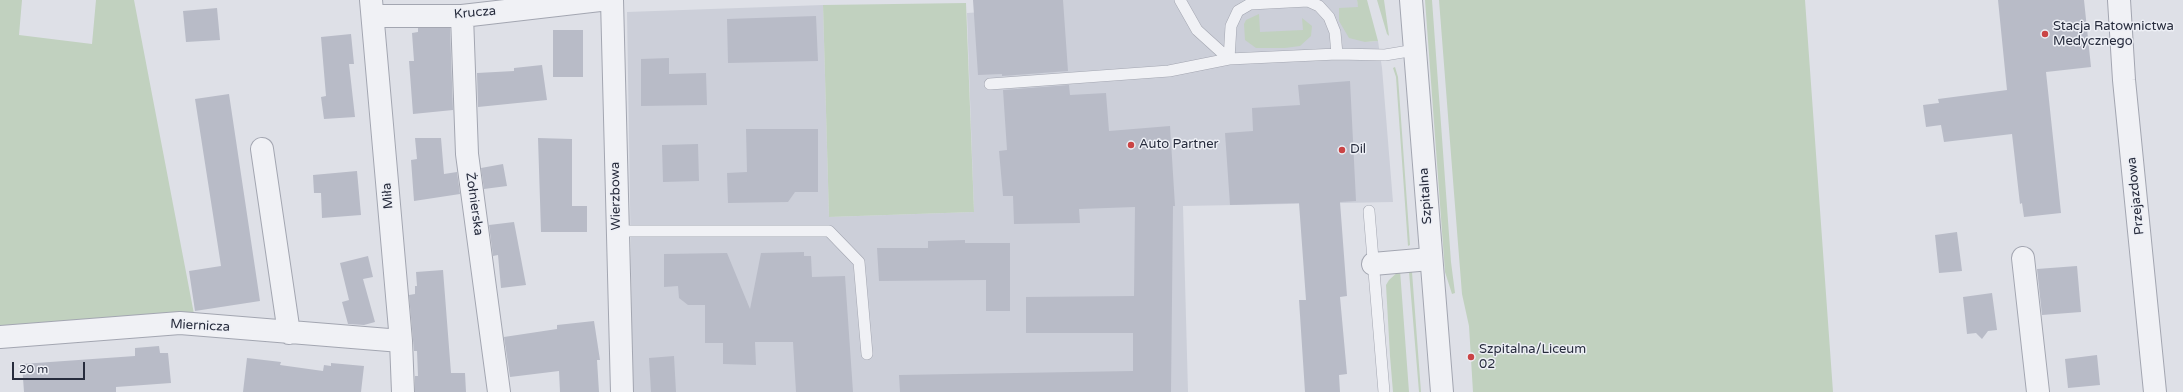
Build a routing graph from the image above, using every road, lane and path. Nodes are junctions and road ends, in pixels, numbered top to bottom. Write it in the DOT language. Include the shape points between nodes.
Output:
graph roads {
  1 [pos="600,0"];
  2 [pos="612,0"];
  3 [pos="1180,0"];
  4 [pos="1411,0"];
  5 [pos="2119,0"];
  6 [pos="372,8"];
  7 [pos="462,16"];
  8 [pos="1415,50"];
  9 [pos="1337,54"];
  10 [pos="1229,59"];
  11 [pos="990,84"];
  12 [pos="262,149"];
  13 [pos="1369,211"];
  14 [pos="617,231"];
  15 [pos="2023,258"];
  16 [pos="1430,259"];
  17 [pos="1373,264"];
  18 [pos="289,333"];
  19 [pos="0,338"];
  20 [pos="400,341"];
  21 [pos="867,354"];
  22 [pos="403,392"];
  23 [pos="499,392"];
  24 [pos="622,392"];
  25 [pos="1384,392"];
  26 [pos="1442,392"];
  27 [pos="2038,392"];
  28 [pos="2156,392"];
  1 -- 7 [label="street, Krucza"];
  2 -- 14 [label="street, Wierzbowa"];
  3 -- 10 [label="lane" via="1197,30"];
  4 -- 8 [label="street, Szpitalna"];
  5 -- 28 [label="street, Przejazdowa" via="2124,80"];
  6 -- 7 [label="street, Krucza"];
  6 -- 20 [label="street, Miła"];
  7 -- 23 [label="street, Żołnierska" via="467,154"];
  8 -- 9 [label="lane" via="1385,55"];
  8 -- 16 [label="street, Szpitalna"];
  9 -- 10 [label="lane"];
  9 -- 10 [label="lane" via="1335,32 1329,17 1319,6 1301,1 1250,4 1238,11 1231,26"];
  10 -- 11 [label="lane" via="1169,71"];
  12 -- 18 [label="street"];
  13 -- 17 [label="lane"];
  14 -- 21 [label="lane" via="829,231 859,262"];
  14 -- 24 [label="street, Wierzbowa"];
  15 -- 27 [label="street"];
  16 -- 17 [label="street"];
  16 -- 26 [label="street, Szpitalna"];
  17 -- 25 [label="lane"];
  18 -- 19 [label="street, Miernicza" via="174,329"];
  18 -- 20 [label="street, Miernicza"];
  20 -- 22 [label="street, Miła"];
}
